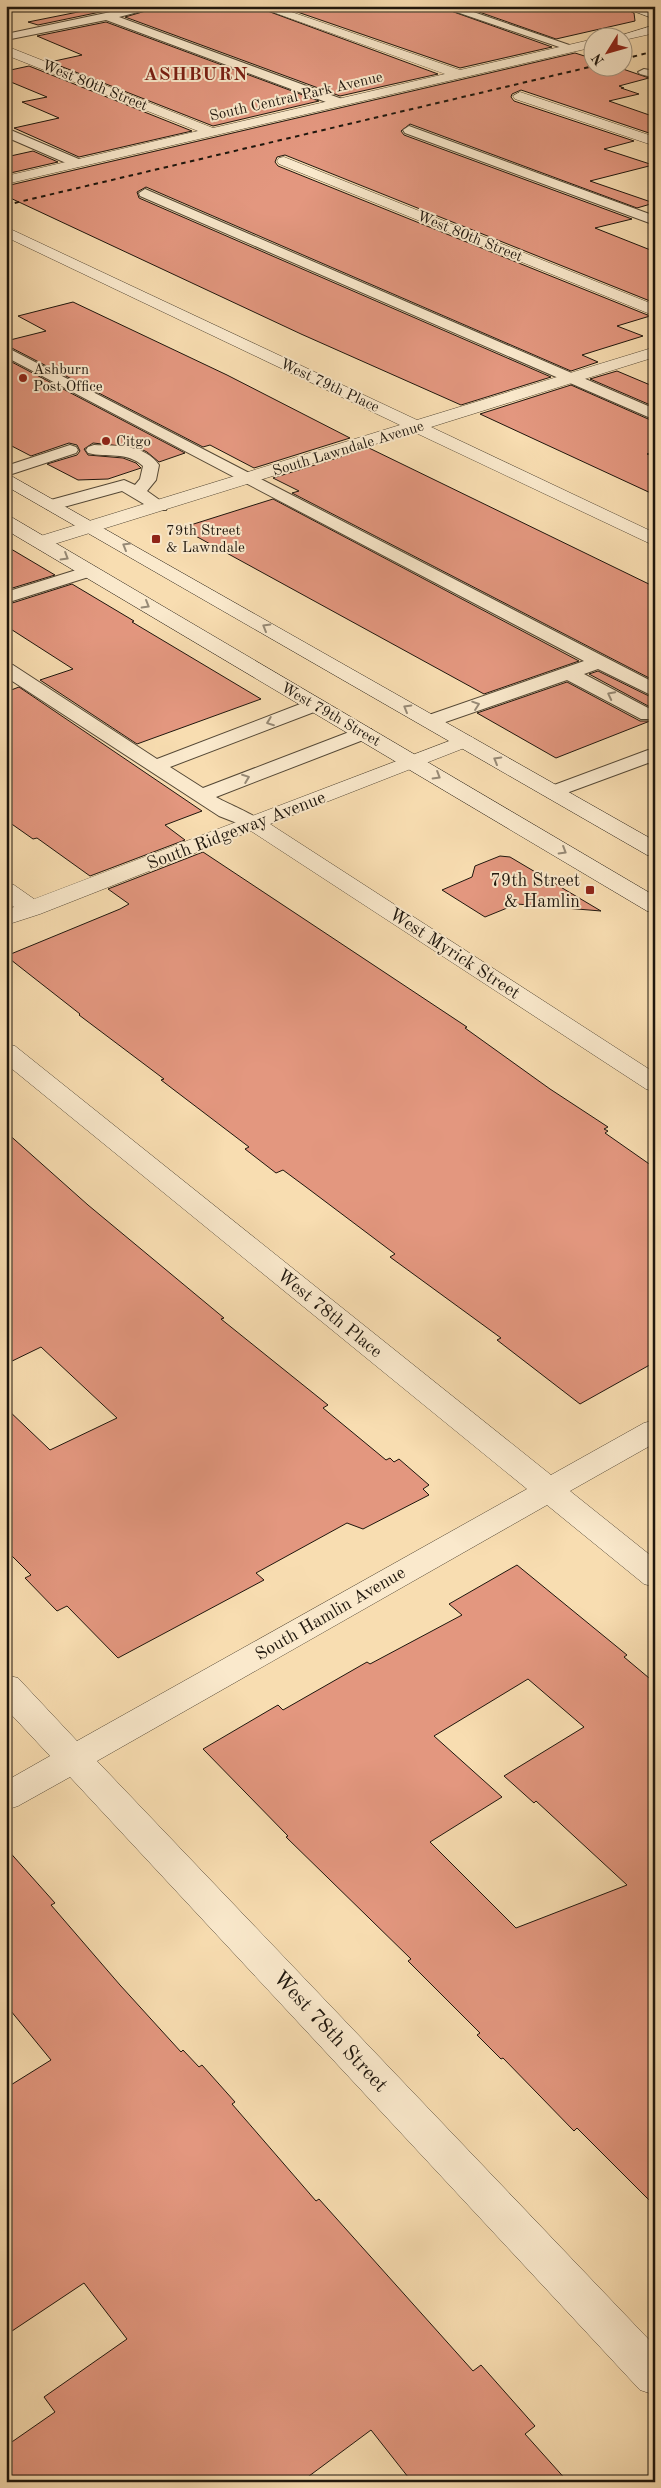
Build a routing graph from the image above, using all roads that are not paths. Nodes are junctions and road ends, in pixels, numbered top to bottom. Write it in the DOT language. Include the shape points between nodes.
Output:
graph roads {
  1 [pos="156,6"];
  2 [pos="262,6"];
  3 [pos="444,6"];
  4 [pos="626,6"];
  5 [pos="655,15"];
  6 [pos="108,16"];
  7 [pos="655,29"];
  8 [pos="634,34"];
  9 [pos="6,37"];
  10 [pos="584,45"];
  11 [pos="572,48"];
  12 [pos="6,50"];
  13 [pos="458,74"];
  14 [pos="520,96"];
  15 [pos="338,102"];
  16 [pos="410,130"];
  17 [pos="6,132"];
  18 [pos="212,132"];
  19 [pos="655,142"];
  20 [pos="284,161"];
  21 [pos="77,163"];
  22 [pos="6,180"];
  23 [pos="145,193"];
  24 [pos="655,221"];
  25 [pos="6,231"];
  26 [pos="655,311"];
  27 [pos="6,351"];
  28 [pos="655,352"];
  29 [pos="571,378"];
  30 [pos="655,415"];
  31 [pos="416,426"];
  32 [pos="70,450"];
  33 [pos="94,450"];
  34 [pos="6,471"];
  35 [pos="6,478"];
  36 [pos="250,478"];
  37 [pos="137,492"];
  38 [pos="53,505"];
  39 [pos="160,506"];
  40 [pos="6,522"];
  41 [pos="92,527"];
  42 [pos="655,540"];
  43 [pos="41,542"];
  44 [pos="89,571"];
  45 [pos="6,598"];
  46 [pos="600,662"];
  47 [pos="6,669"];
  48 [pos="568,673"];
  49 [pos="655,691"];
  50 [pos="315,704"];
  51 [pos="655,713"];
  52 [pos="430,721"];
  53 [pos="364,733"];
  54 [pos="465,741"];
  55 [pos="655,760"];
  56 [pos="412,762"];
  57 [pos="155,766"];
  58 [pos="553,792"];
  59 [pos="201,796"];
  60 [pos="254,823"];
  61 [pos="655,850"];
  62 [pos="6,890"];
  63 [pos="655,906"];
  64 [pos="32,908"];
  65 [pos="6,918"];
  66 [pos="6,1051"];
  67 [pos="655,1084"];
  68 [pos="655,1430"];
  69 [pos="548,1490"];
  70 [pos="655,1576"];
  71 [pos="6,1687"];
  72 [pos="75,1758"];
  73 [pos="6,1797"];
  74 [pos="655,2376"];
  1 -- 6 [label="lane"];
  2 -- 13 [label="street"];
  3 -- 11 [label="lane"];
  4 -- 5 [label="street"];
  6 -- 9 [label="lane"];
  6 -- 15 [label="lane"];
  7 -- 8 [label="street"];
  10 -- 11 [label="street, South Central Park Avenue"];
  11 -- 13 [label="street, South Central Park Avenue"];
  12 -- 18 [label="street, West 80th Street"];
  13 -- 15 [label="street, South Central Park Avenue"];
  14 -- 19 [label="street"];
  15 -- 18 [label="street, South Central Park Avenue"];
  16 -- 24 [label="lane"];
  17 -- 21 [label="lane"];
  18 -- 21 [label="street, South Central Park Avenue"];
  20 -- 26 [label="street, West 80th Street"];
  21 -- 22 [label="street, South Central Park Avenue"];
  23 -- 29 [label="lane"];
  25 -- 31 [label="street, West 79th Place"];
  27 -- 36 [label="lane"];
  28 -- 29 [label="street, South Lawndale Avenue"];
  29 -- 30 [label="lane"];
  29 -- 31 [label="street, South Lawndale Avenue"];
  31 -- 36 [label="street, South Lawndale Avenue"];
  31 -- 42 [label="street, West 79th Place"];
  32 -- 34 [label="lane"];
  33 -- 37 [label="lane" via="128,451 144,456 151,465 148,480"];
  35 -- 38 [label="street"];
  36 -- 39 [label="street, South Lawndale Avenue"];
  36 -- 46 [label="lane"];
  37 -- 38 [label="lane" via="124,485"];
  37 -- 39 [label="lane"];
  38 -- 41 [label="street"];
  39 -- 41 [label="street, South Lawndale Avenue"];
  40 -- 43 [label="street, West 79th Street"];
  41 -- 43 [label="street, South Lawndale Avenue"];
  52 -- 41 [label="street, one-way"];
  43 -- 44 [label="street, West 79th Street, one-way"];
  44 -- 45 [label="lane"];
  44 -- 50 [label="street, West 79th Street, one-way"];
  46 -- 48 [label="lane"];
  46 -- 49 [label="lane"];
  47 -- 57 [label="lane"];
  51 -- 48 [label="lane, one-way" via="648,715"];
  52 -- 48 [label="lane, one-way"];
  50 -- 53 [label="street, West 79th Street"];
  50 -- 57 [label="lane, one-way"];
  52 -- 54 [label="street"];
  53 -- 56 [label="street, West 79th Street"];
  59 -- 53 [label="lane, one-way"];
  54 -- 56 [label="street, South Ridgeway Avenue"];
  58 -- 54 [label="street, one-way"];
  55 -- 58 [label="lane" via="648,756"];
  56 -- 60 [label="street, South Ridgeway Avenue"];
  56 -- 63 [label="street, West 79th Street, one-way"];
  57 -- 59 [label="lane"];
  58 -- 61 [label="street"];
  59 -- 60 [label="lane" via="226,812"];
  60 -- 64 [label="street, South Ridgeway Avenue"];
  60 -- 67 [label="street, West Myrick Street"];
  62 -- 64 [label="street"];
  64 -- 65 [label="street, South Ridgeway Avenue"];
  66 -- 69 [label="street, West 78th Place"];
  68 -- 69 [label="street, South Hamlin Avenue"];
  69 -- 70 [label="street, West 78th Place"];
  69 -- 72 [label="street, South Hamlin Avenue"];
  71 -- 72 [label="street, West 78th Street"];
  72 -- 73 [label="street, South Hamlin Avenue"];
  72 -- 74 [label="street, West 78th Street"];
}
